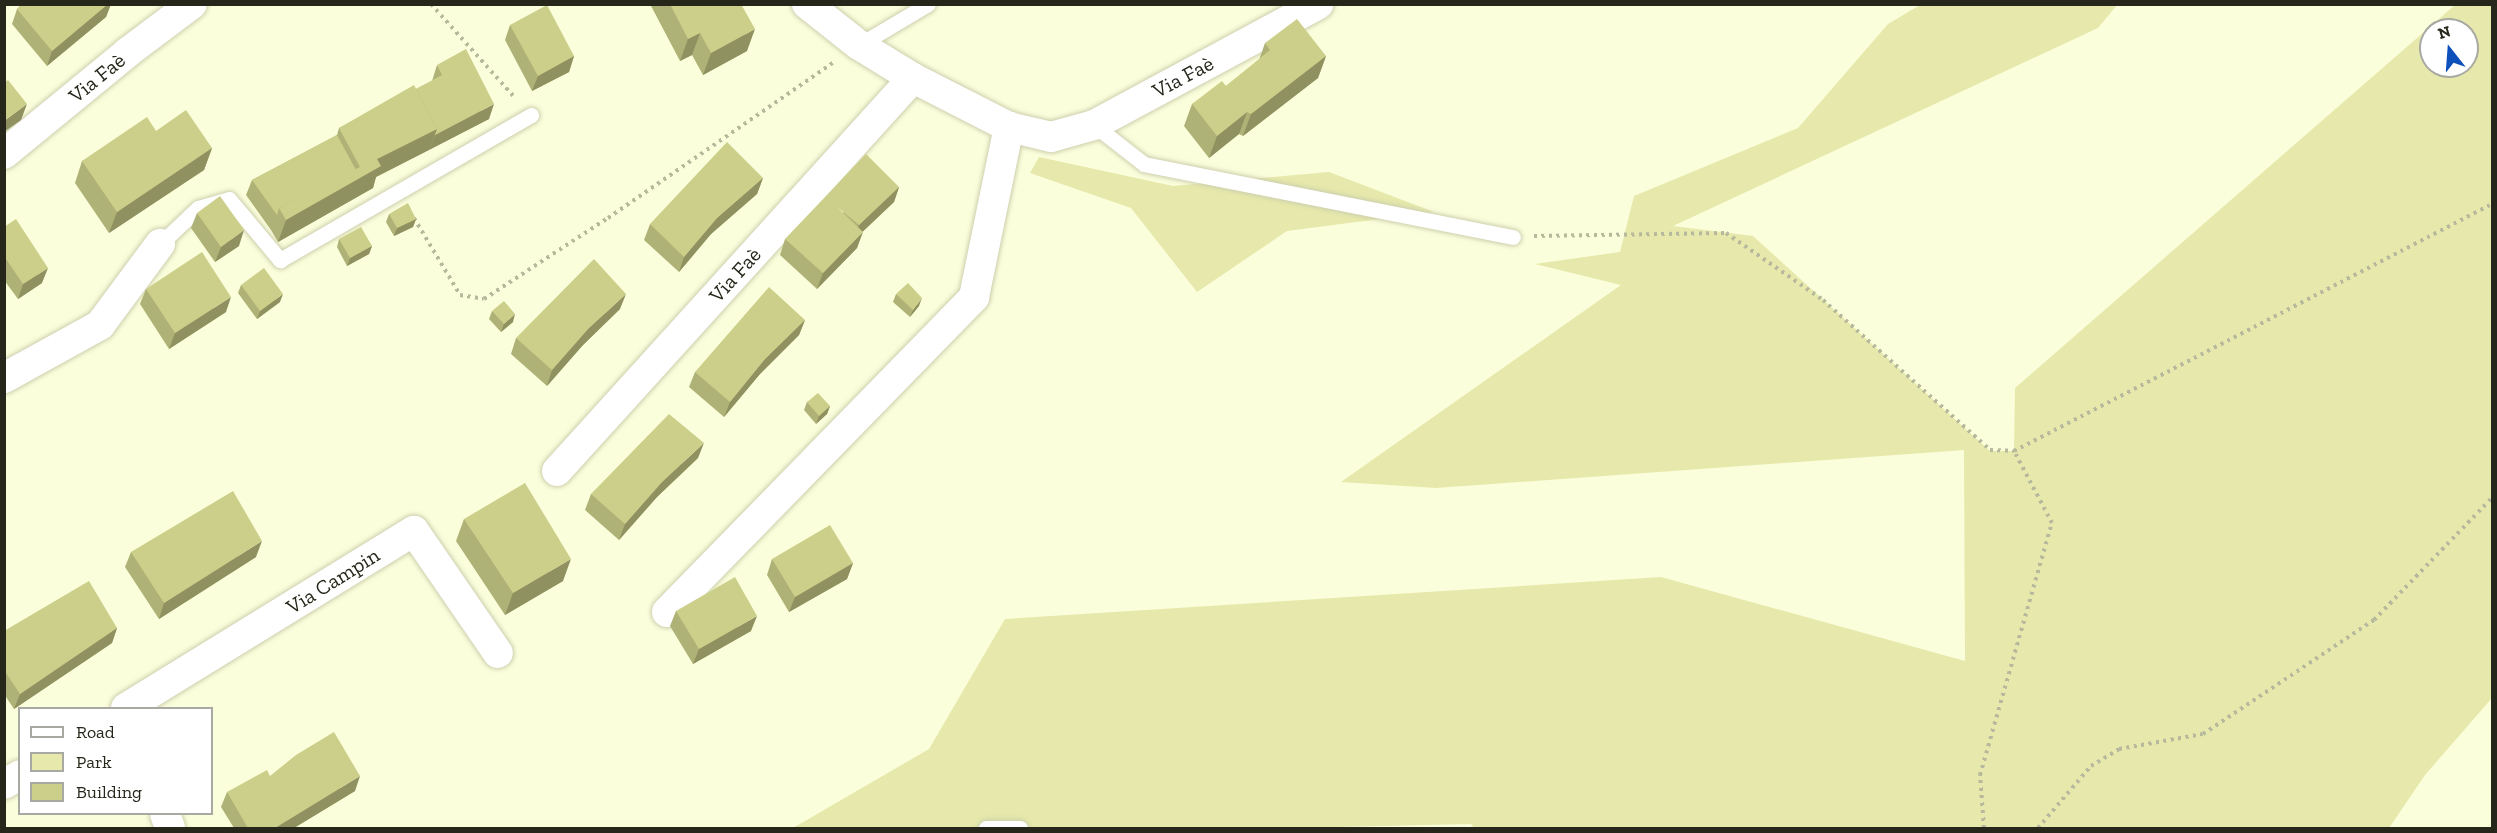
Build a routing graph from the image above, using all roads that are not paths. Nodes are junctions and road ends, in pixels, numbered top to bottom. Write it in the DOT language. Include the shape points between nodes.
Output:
graph roads {
  1 [pos="192,4"];
  2 [pos="807,4"];
  3 [pos="928,4"];
  4 [pos="1318,4"];
  5 [pos="859,45"];
  6 [pos="912,78"];
  7 [pos="531,115"];
  8 [pos="1094,125"];
  9 [pos="1009,127"];
  10 [pos="4,154"];
  11 [pos="1513,237"];
  12 [pos="160,244"];
  13 [pos="4,378"];
  14 [pos="557,471"];
  15 [pos="667,612"];
  16 [pos="498,653"];
  17 [pos="128,707"];
  18 [pos="18,776"];
  19 [pos="4,784"];
  20 [pos="986,828"];
  21 [pos="1020,828"];
  1 -- 10 [label="street, Via Faè"];
  2 -- 5 [label="street, Via Faè"];
  3 -- 5 [label="lane"];
  4 -- 8 [label="street, Via Faè"];
  5 -- 6 [label="street, Via Faè"];
  6 -- 9 [label="street, Via Faè"];
  6 -- 14 [label="street, Via Faè"];
  7 -- 12 [label="lane" via="280,260 229,199 198,208"];
  8 -- 9 [label="street, Via Faè" via="1051,137"];
  8 -- 11 [label="lane" via="1144,164"];
  9 -- 15 [label="street" via="974,297"];
  12 -- 13 [label="street" via="100,326"];
  16 -- 17 [label="street, Via Campin" via="414,531"];
  18 -- 19 [label="street"];
  20 -- 21 [label="lane"];
}
